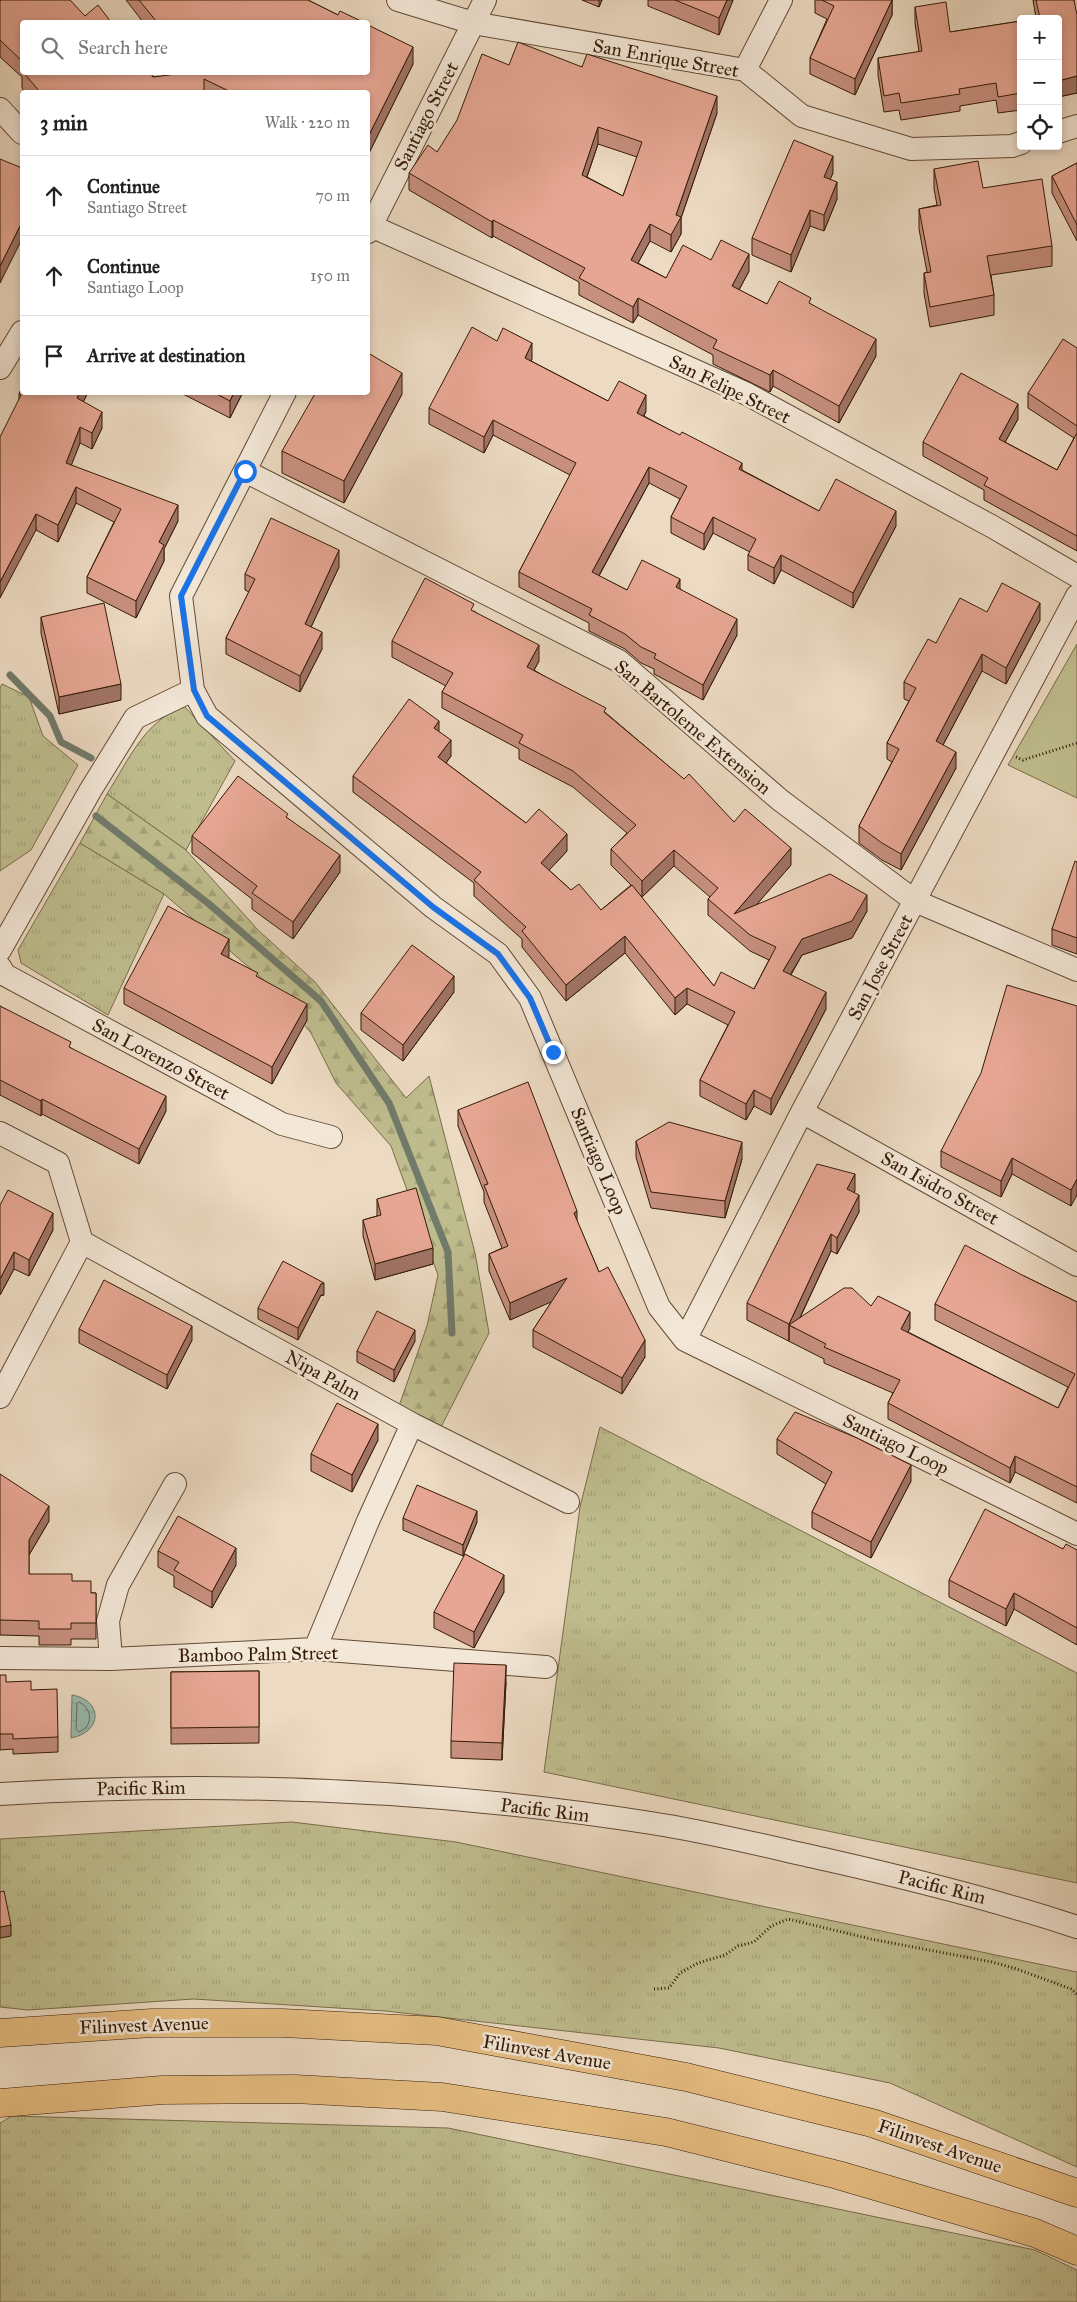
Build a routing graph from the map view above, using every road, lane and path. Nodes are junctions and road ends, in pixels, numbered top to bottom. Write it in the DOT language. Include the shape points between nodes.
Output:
graph roads {
  1 [pos="398,0"];
  2 [pos="485,0"];
  3 [pos="781,0"];
  4 [pos="473,23"];
  5 [pos="745,70"];
  6 [pos="0,110"];
  7 [pos="1077,126"];
  8 [pos="20,131"];
  9 [pos="1062,131"];
  10 [pos="1017,144"];
  11 [pos="370,227"];
  12 [pos="370,229"];
  13 [pos="20,335"];
  14 [pos="0,368"];
  15 [pos="283,395"];
  16 [pos="245,471"];
  17 [pos="1077,576"];
  18 [pos="1077,596"];
  19 [pos="194,690"];
  20 [pos="1077,743"];
  21 [pos="996,747"];
  22 [pos="915,901"];
  23 [pos="1,945"];
  24 [pos="0,967"];
  25 [pos="1077,970"];
  26 [pos="802,1112"];
  27 [pos="0,1133"];
  28 [pos="331,1137"];
  29 [pos="82,1242"];
  30 [pos="1077,1265"];
  31 [pos="685,1340"];
  32 [pos="0,1397"];
  33 [pos="412,1424"];
  34 [pos="176,1484"];
  35 [pos="568,1502"];
  36 [pos="1077,1534"];
  37 [pos="315,1650"];
  38 [pos="0,1658"];
  39 [pos="111,1659"];
  40 [pos="546,1667"];
  41 [pos="0,1794"];
  42 [pos="1077,1927"];
  43 [pos="654,1989"];
  44 [pos="1077,1994"];
  45 [pos="4,2032"];
  46 [pos="30,2100"];
  47 [pos="0,2103"];
  48 [pos="0,2113"];
  49 [pos="1077,2193"];
  50 [pos="1077,2251"];
  1 -- 4 [label="street, San Enrique Street"];
  2 -- 4 [label="street, Santiago Street"];
  3 -- 5 [label="street"];
  4 -- 5 [label="street, San Enrique Street"];
  4 -- 11 [label="street, Santiago Street"];
  5 -- 10 [label="street, San Enrique Street" via="802,116 911,149"];
  6 -- 8 [label="street"];
  7 -- 9 [label="street"];
  12 -- 17 [label="street, San Felipe Street" via="745,393 994,527"];
  13 -- 14 [label="street"];
  15 -- 16 [label="street"];
  16 -- 19 [label="street" via="181,596"];
  16 -- 22 [label="street, San Bartoleme Extension" via="619,661 780,800"];
  18 -- 21 [label="street, San Jose Street"];
  19 -- 23 [label="street" via="135,718"];
  19 -- 31 [label="street, Santiago Loop" via="207,716 433,907 498,954 530,998 660,1307"];
  20 -- 21 [label="path" via="1023,760"];
  21 -- 22 [label="street, San Jose Street"];
  22 -- 25 [label="street, San Bartoleme Extension"];
  22 -- 26 [label="street, San Jose Street"];
  24 -- 28 [label="street, San Lorenzo Street" via="5,976 282,1124"];
  26 -- 30 [label="street, San Isidro Street"];
  26 -- 31 [label="street, San Jose Street"];
  27 -- 29 [label="street" via="58,1162"];
  29 -- 32 [label="street"];
  29 -- 33 [label="street, Nipa Palm"];
  31 -- 36 [label="street, Santiago Loop"];
  33 -- 35 [label="street, Nipa Palm"];
  33 -- 37 [label="street"];
  34 -- 39 [label="street" via="118,1585 108,1621"];
  37 -- 39 [label="street, Bamboo Palm Street"];
  37 -- 40 [label="street, Bamboo Palm Street"];
  38 -- 39 [label="street, Bamboo Palm Street"];
  41 -- 42 [label="street, Pacific Rim" via="76,1789 222,1787 360,1793 550,1810 652,1823 755,1844 986,1898"];
  43 -- 44 [label="path" via="669,1988 680,1974 698,1963 754,1942 771,1926 788,1919 872,1940 918,1946 1014,1968"];
  45 -- 49 [label="main road, Filinvest Avenue" via="152,2023 283,2023 438,2031 686,2077 872,2122"];
  46 -- 47 [label="main road"];
  46 -- 48 [label="main road"];
  46 -- 50 [label="main road" via="162,2090 285,2089 442,2097 666,2132 838,2175 1035,2233"];
}
